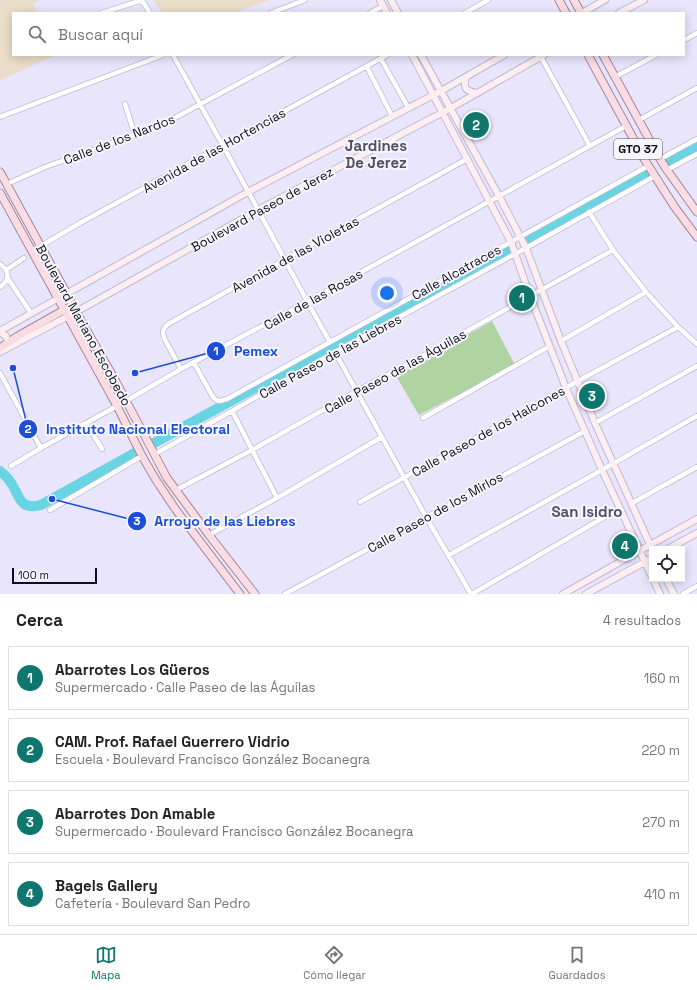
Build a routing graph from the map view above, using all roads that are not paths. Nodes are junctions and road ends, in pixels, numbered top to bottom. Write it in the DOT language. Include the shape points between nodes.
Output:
graph roads {
  1 [pos="305,0"];
  2 [pos="380,0"];
  3 [pos="488,0"];
  4 [pos="559,0"];
  5 [pos="574,0"];
  6 [pos="605,0"];
  7 [pos="644,0"];
  8 [pos="394,1"];
  9 [pos="384,6"];
  10 [pos="105,12"];
  11 [pos="149,12"];
  12 [pos="274,12"];
  13 [pos="372,12"];
  14 [pos="387,12"];
  15 [pos="398,12"];
  16 [pos="467,12"];
  17 [pos="565,12"];
  18 [pos="581,12"];
  19 [pos="584,12"];
  20 [pos="621,12"];
  21 [pos="697,33"];
  22 [pos="685,39"];
  23 [pos="160,56"];
  24 [pos="174,56"];
  25 [pos="290,56"];
  26 [pos="386,56"];
  27 [pos="412,56"];
  28 [pos="422,56"];
  29 [pos="502,56"];
  30 [pos="543,56"];
  31 [pos="589,56"];
  32 [pos="604,56"];
  33 [pos="654,56"];
  34 [pos="381,59"];
  35 [pos="367,67"];
  36 [pos="466,77"];
  37 [pos="615,77"];
  38 [pos="697,88"];
  39 [pos="441,91"];
  40 [pos="477,93"];
  41 [pos="432,96"];
  42 [pos="125,104"];
  43 [pos="200,105"];
  44 [pos="408,108"];
  45 [pos="450,108"];
  46 [pos="442,113"];
  47 [pos="392,116"];
  48 [pos="0,117"];
  49 [pos="639,120"];
  50 [pos="626,126"];
  51 [pos="135,135"];
  52 [pos="697,139"];
  53 [pos="222,145"];
  54 [pos="590,146"];
  55 [pos="697,154"];
  56 [pos="467,159"];
  57 [pos="660,159"];
  58 [pos="648,166"];
  59 [pos="667,170"];
  60 [pos="0,172"];
  61 [pos="654,176"];
  62 [pos="7,184"];
  63 [pos="248,192"];
  64 [pos="0,193"];
  65 [pos="499,196"];
  66 [pos="490,201"];
  67 [pos="696,208"];
  68 [pos="258,210"];
  69 [pos="589,212"];
  70 [pos="521,236"];
  71 [pos="697,237"];
  72 [pos="511,242"];
  73 [pos="41,246"];
  74 [pos="526,248"];
  75 [pos="613,250"];
  76 [pos="515,253"];
  77 [pos="24,258"];
  78 [pos="284,260"];
  79 [pos="0,264"];
  80 [pos="6,270"];
  81 [pos="7,277"];
  82 [pos="0,287"];
  83 [pos="542,290"];
  84 [pos="646,292"];
  85 [pos="67,294"];
  86 [pos="530,296"];
  87 [pos="57,298"];
  88 [pos="307,302"];
  89 [pos="76,312"];
  90 [pos="31,313"];
  91 [pos="65,313"];
  92 [pos="678,327"];
  93 [pos="0,331"];
  94 [pos="561,341"];
  95 [pos="8,342"];
  96 [pos="330,342"];
  97 [pos="697,344"];
  98 [pos="550,346"];
  99 [pos="0,348"];
  100 [pos="0,352"];
  101 [pos="335,352"];
  102 [pos="194,363"];
  103 [pos="697,366"];
  104 [pos="181,369"];
  105 [pos="0,373"];
  106 [pos="578,381"];
  107 [pos="566,388"];
  108 [pos="357,391"];
  109 [pos="126,401"];
  110 [pos="117,406"];
  111 [pos="232,412"];
  112 [pos="697,416"];
  113 [pos="423,418"];
  114 [pos="86,423"];
  115 [pos="595,423"];
  116 [pos="585,430"];
  117 [pos="382,438"];
  118 [pos="41,448"];
  119 [pos="102,449"];
  120 [pos="252,450"];
  121 [pos="155,454"];
  122 [pos="142,456"];
  123 [pos="614,463"];
  124 [pos="11,466"];
  125 [pos="697,467"];
  126 [pos="602,470"];
  127 [pos="404,477"];
  128 [pos="176,490"];
  129 [pos="277,498"];
  130 [pos="360,502"];
  131 [pos="632,503"];
  132 [pos="620,508"];
  133 [pos="50,510"];
  134 [pos="426,517"];
  135 [pos="697,519"];
  136 [pos="697,533"];
  137 [pos="209,534"];
  138 [pos="651,546"];
  139 [pos="653,546"];
  140 [pos="673,546"];
  141 [pos="649,548"];
  142 [pos="640,550"];
  143 [pos="449,555"];
  144 [pos="649,559"];
  145 [pos="645,561"];
  146 [pos="649,571"];
  147 [pos="654,582"];
  148 [pos="668,582"];
  149 [pos="697,586"];
  150 [pos="240,594"];
  151 [pos="255,594"];
  152 [pos="284,594"];
  153 [pos="472,594"];
  154 [pos="563,594"];
  155 [pos="586,594"];
  156 [pos="660,594"];
  157 [pos="674,594"];
  158 [pos="683,594"];
  1 -- 12 [label="street"];
  2 -- 9 [label="main road"];
  3 -- 16 [label="street"];
  4 -- 17 [label="main road"];
  5 -- 18 [label="main road"];
  6 -- 19 [label="main road"];
  7 -- 20 [label="main road"];
  8 -- 15 [label="main road"];
  9 -- 13 [label="street"];
  9 -- 14 [label="main road"];
  10 -- 11 [label="street" via="139,0"];
  21 -- 22 [label="street"];
  23 -- 48 [label="street"];
  24 -- 43 [label="street"];
  25 -- 43 [label="street, Calle de los Nardos"];
  26 -- 34 [label="street, Avenida de las Hortencias"];
  27 -- 41 [label="main road"];
  28 -- 39 [label="main road"];
  29 -- 36 [label="main road, Boulevard Paseo de Jerez"];
  30 -- 40 [label="main road, Boulevard Paseo de Jerez"];
  30 -- 54 [label="street"];
  31 -- 50 [label="main road, GTO 37"];
  32 -- 37 [label="main road, GTO 37"];
  33 -- 37 [label="street"];
  34 -- 35 [label="street, Avenida de las Hortencias"];
  34 -- 44 [label="street"];
  35 -- 47 [label="street"];
  35 -- 53 [label="street, Avenida de las Hortencias"];
  36 -- 39 [label="main road, Boulevard Paseo de Jerez"];
  36 -- 40 [label="main road" via="465,88"];
  37 -- 49 [label="main road, GTO 37"];
  38 -- 49 [label="street"];
  39 -- 41 [label="main road, Boulevard Paseo de Jerez"];
  39 -- 45 [label="main road"];
  40 -- 45 [label="main road, Boulevard Paseo de Jerez"];
  41 -- 44 [label="main road, Boulevard Paseo de Jerez"];
  41 -- 46 [label="main road"];
  42 -- 51 [label="street"];
  43 -- 51 [label="street, Calle de los Nardos"];
  43 -- 53 [label="street"];
  44 -- 47 [label="main road, Boulevard Paseo de Jerez"];
  45 -- 46 [label="main road, Boulevard Paseo de Jerez"];
  45 -- 65 [label="main road"];
  46 -- 56 [label="main road"];
  46 -- 68 [label="main road, Boulevard Paseo de Jerez"];
  47 -- 63 [label="main road, Boulevard Paseo de Jerez"];
  49 -- 57 [label="main road, GTO 37"];
  50 -- 54 [label="street, Calle de las Rosas"];
  50 -- 58 [label="main road, GTO 37"];
  51 -- 62 [label="street, Calle de los Nardos"];
  52 -- 57 [label="street"];
  53 -- 63 [label="street"];
  53 -- 73 [label="street, Avenida de las Hortencias"];
  54 -- 65 [label="street, Calle de las Rosas"];
  55 -- 59 [label="street"];
  56 -- 66 [label="main road"];
  56 -- 78 [label="street, Avenida de las Violetas"];
  57 -- 59 [label="main road, GTO 37"];
  58 -- 61 [label="main road, GTO 37"];
  58 -- 70 [label="street, Calle Alcatraces"];
  59 -- 67 [label="main road, GTO 37"];
  60 -- 62 [label="main road, Boulevard Mariano Escobedo"];
  61 -- 69 [label="street, Calle Paseo de las Liebres"];
  61 -- 71 [label="main road, GTO 37"];
  62 -- 73 [label="main road, Boulevard Mariano Escobedo"];
  63 -- 68 [label="street"];
  63 -- 85 [label="main road, Boulevard Paseo de Jerez"];
  64 -- 87 [label="main road, Boulevard Mariano Escobedo"];
  65 -- 66 [label="street, Calle de las Rosas"];
  65 -- 70 [label="main road"];
  66 -- 72 [label="main road"];
  66 -- 88 [label="street, Calle de las Rosas"];
  68 -- 78 [label="street"];
  68 -- 89 [label="main road, Boulevard Paseo de Jerez"];
  69 -- 74 [label="street, Calle Paseo de las Liebres"];
  69 -- 75 [label="street"];
  70 -- 72 [label="street, Calle Alcatraces"];
  70 -- 74 [label="main road"];
  72 -- 76 [label="main road"];
  72 -- 96 [label="street, Calle Alcatraces"];
  73 -- 85 [label="main road, Boulevard Mariano Escobedo"];
  74 -- 76 [label="street, Calle Paseo de las Liebres"];
  74 -- 83 [label="main road"];
  75 -- 83 [label="street, Calle Paseo de las Águilas"];
  75 -- 84 [label="street"];
  76 -- 86 [label="main road"];
  76 -- 101 [label="street, Calle Paseo de las Liebres"];
  77 -- 80 [label="street"];
  78 -- 88 [label="street"];
  78 -- 104 [label="street, Avenida de las Violetas" via="164,328 165,340"];
  79 -- 80 [label="street"];
  80 -- 81 [label="street"];
  81 -- 82 [label="street"];
  81 -- 90 [label="street"];
  83 -- 86 [label="street, Calle Paseo de las Águilas"];
  83 -- 94 [label="main road"];
  84 -- 92 [label="street"];
  84 -- 94 [label="street"];
  85 -- 87 [label="main road, Boulevard Paseo de Jerez"];
  85 -- 89 [label="main road, Boulevard Mariano Escobedo"];
  86 -- 98 [label="main road"];
  86 -- 108 [label="street, Calle Paseo de las Águilas"];
  87 -- 90 [label="main road, Boulevard Paseo de Jerez"];
  87 -- 91 [label="main road, Boulevard Mariano Escobedo"];
  88 -- 96 [label="street"];
  88 -- 102 [label="street, Calle de las Rosas"];
  89 -- 91 [label="main road, Boulevard Paseo de Jerez"];
  89 -- 109 [label="main road, Boulevard Mariano Escobedo"];
  90 -- 93 [label="main road, Boulevard Paseo de Jerez"];
  91 -- 95 [label="main road"];
  91 -- 100 [label="main road, Boulevard Paseo de Jerez"];
  91 -- 110 [label="main road, Boulevard Mariano Escobedo"];
  92 -- 97 [label="street"];
  92 -- 106 [label="street, Calle Paseo de los Halcones"];
  93 -- 95 [label="main road"];
  94 -- 106 [label="main road"];
  95 -- 99 [label="main road"];
  96 -- 102 [label="street, Calle Alcatraces" via="220,401 213,397"];
  98 -- 107 [label="main road"];
  98 -- 113 [label="street"];
  101 -- 108 [label="street"];
  101 -- 111 [label="street, Calle Paseo de las Liebres"];
  102 -- 104 [label="street, Calle de las Rosas"];
  103 -- 115 [label="street"];
  104 -- 109 [label="street, Calle de las Rosas"];
  105 -- 118 [label="street"];
  106 -- 107 [label="street, Calle Paseo de los Halcones"];
  106 -- 115 [label="main road"];
  107 -- 116 [label="main road"];
  107 -- 127 [label="street, Calle Paseo de los Halcones"];
  108 -- 117 [label="street"];
  108 -- 120 [label="street, Calle Paseo de las Águilas"];
  109 -- 121 [label="main road, Boulevard Mariano Escobedo"];
  110 -- 114 [label="street"];
  110 -- 122 [label="main road, Boulevard Mariano Escobedo"];
  111 -- 120 [label="street"];
  111 -- 121 [label="street, Calle Paseo de las Liebres"];
  112 -- 123 [label="street"];
  114 -- 118 [label="street"];
  114 -- 119 [label="street"];
  115 -- 123 [label="main road"];
  116 -- 126 [label="main road"];
  116 -- 134 [label="street, Calle Paseo de los Mirlos"];
  117 -- 127 [label="street"];
  117 -- 129 [label="street"];
  118 -- 124 [label="street"];
  120 -- 128 [label="street, Calle Paseo de las Águilas"];
  120 -- 129 [label="street"];
  121 -- 128 [label="main road, Boulevard Mariano Escobedo"];
  122 -- 133 [label="street"];
  122 -- 150 [label="main road, Boulevard Mariano Escobedo" via="161,489"];
  123 -- 126 [label="street"];
  123 -- 131 [label="main road"];
  125 -- 131 [label="street"];
  126 -- 132 [label="main road"];
  126 -- 143 [label="street"];
  127 -- 130 [label="street, Calle Paseo de los Halcones"];
  127 -- 134 [label="street"];
  128 -- 137 [label="main road, Boulevard Mariano Escobedo"];
  129 -- 137 [label="street"];
  131 -- 138 [label="main road"];
  132 -- 142 [label="main road"];
  132 -- 153 [label="street"];
  134 -- 143 [label="street"];
  134 -- 152 [label="street, Calle Paseo de los Mirlos"];
  135 -- 139 [label="main road"];
  136 -- 140 [label="main road"];
  137 -- 151 [label="main road, Boulevard Mariano Escobedo"];
  141 -- 142 [label="main road"];
  142 -- 145 [label="main road"];
  142 -- 154 [label="main road"];
  143 -- 153 [label="street"];
  144 -- 145 [label="main road"];
  145 -- 146 [label="main road"];
  145 -- 155 [label="main road"];
  147 -- 156 [label="main road"];
  148 -- 157 [label="main road"];
  149 -- 158 [label="street"];
}
